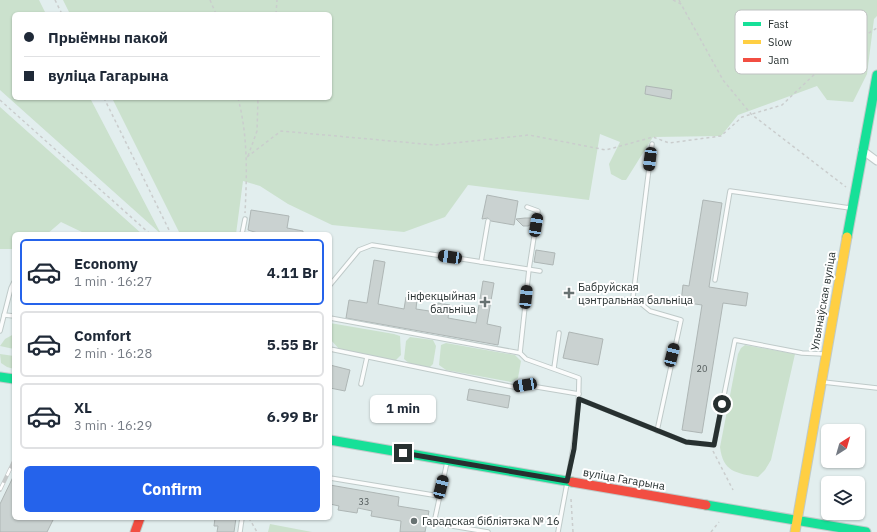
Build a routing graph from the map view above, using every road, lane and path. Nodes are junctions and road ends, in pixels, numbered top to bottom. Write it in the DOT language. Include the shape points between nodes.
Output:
graph roads {
  1 [pos="55,0"];
  2 [pos="210,0"];
  3 [pos="277,0"];
  4 [pos="673,0"];
  5 [pos="679,0"];
  6 [pos="681,4"];
  7 [pos="61,12"];
  8 [pos="215,12"];
  9 [pos="276,12"];
  10 [pos="877,28"];
  11 [pos="867,34"];
  12 [pos="815,74"];
  13 [pos="877,75"];
  14 [pos="0,100"];
  15 [pos="105,100"];
  16 [pos="239,100"];
  17 [pos="258,100"];
  18 [pos="752,114"];
  19 [pos="652,144"];
  20 [pos="862,150"];
  21 [pos="247,158"];
  22 [pos="877,161"];
  23 [pos="854,193"];
  24 [pos="527,207"];
  25 [pos="852,208"];
  26 [pos="245,219"];
  27 [pos="488,220"];
  28 [pos="148,232"];
  29 [pos="170,232"];
  30 [pos="242,232"];
  31 [pos="480,262"];
  32 [pos="529,269"];
  33 [pos="540,271"];
  34 [pos="714,280"];
  35 [pos="332,283"];
  36 [pos="12,289"];
  37 [pos="4,315"];
  38 [pos="12,316"];
  39 [pos="332,318"];
  40 [pos="0,331"];
  41 [pos="559,333"];
  42 [pos="332,349"];
  43 [pos="520,353"];
  44 [pos="825,354"];
  45 [pos="367,357"];
  46 [pos="554,368"];
  47 [pos="0,377"];
  48 [pos="12,380"];
  49 [pos="821,381"];
  50 [pos="361,384"];
  51 [pos="877,388"];
  52 [pos="579,394"];
  53 [pos="579,399"];
  54 [pos="657,431"];
  55 [pos="332,440"];
  56 [pos="714,445"];
  57 [pos="448,461"];
  58 [pos="332,478"];
  59 [pos="567,481"];
  60 [pos="733,490"];
  61 [pos="439,496"];
  62 [pos="571,499"];
  63 [pos="139,520"];
  64 [pos="242,520"];
  65 [pos="250,520"];
  66 [pos="796,520"];
  67 [pos="719,522"];
  68 [pos="135,532"];
  69 [pos="240,532"];
  70 [pos="257,532"];
  71 [pos="488,532"];
  72 [pos="558,532"];
  73 [pos="573,532"];
  74 [pos="711,532"];
  75 [pos="794,532"];
  76 [pos="866,532"];
  1 -- 7 [label="path"];
  2 -- 8 [label="path"];
  3 -- 9 [label="path"];
  4 -- 6 [label="path"];
  5 -- 6 [label="path"];
  6 -- 18 [label="path" via="723,80"];
  10 -- 11 [label="path"];
  12 -- 18 [label="path" via="782,105"];
  13 -- 20 [label="main road, Ульянаўская вуліца"];
  14 -- 28 [label="path"];
  15 -- 29 [label="path"];
  16 -- 21 [label="path" via="243,115"];
  17 -- 21 [label="path" via="258,131"];
  18 -- 21 [label="path" via="742,117 721,136 669,143 653,137 606,150 529,135 435,145 281,131"];
  18 -- 23 [label="path"];
  19 -- 54 [label="lane" via="633,297 650,311 681,320"];
  20 -- 22 [label="street"];
  20 -- 23 [label="main road, Ульянаўская вуліца"];
  21 -- 26 [label="path"];
  23 -- 25 [label="main road, Ульянаўская вуліца"];
  24 -- 32 [label="lane" via="538,211"];
  25 -- 34 [label="lane" via="730,191"];
  25 -- 44 [label="main road, Ульянаўская вуліца"];
  26 -- 30 [label="lane"];
  27 -- 31 [label="lane"];
  31 -- 32 [label="lane"];
  31 -- 35 [label="lane" via="372,245 359,250"];
  32 -- 33 [label="lane"];
  32 -- 43 [label="lane"];
  36 -- 37 [label="lane"];
  37 -- 38 [label="lane"];
  37 -- 40 [label="lane"];
  39 -- 43 [label="lane"];
  41 -- 46 [label="lane"];
  42 -- 45 [label="lane"];
  43 -- 46 [label="lane" via="526,359"];
  44 -- 49 [label="main road, Ульянаўская вуліца"];
  44 -- 56 [label="lane" via="802,353 735,340"];
  45 -- 50 [label="lane"];
  45 -- 52 [label="lane" via="514,387 525,385"];
  46 -- 52 [label="lane" via="579,378"];
  47 -- 48 [label="main road"];
  49 -- 51 [label="lane"];
  49 -- 66 [label="main road, Ульянаўская вуліца"];
  52 -- 53 [label="lane"];
  53 -- 54 [label="lane"];
  53 -- 59 [label="lane" via="574,449"];
  54 -- 56 [label="lane" via="686,442"];
  55 -- 57 [label="main road, вуліца Гагарына"];
  56 -- 60 [label="path" via="713,453"];
  57 -- 59 [label="main road, вуліца Гагарына"];
  57 -- 61 [label="lane"];
  58 -- 61 [label="lane"];
  59 -- 66 [label="main road, вуліца Гагарына"];
  59 -- 72 [label="lane"];
  61 -- 71 [label="lane" via="434,523"];
  62 -- 73 [label="path"];
  63 -- 68 [label="main road"];
  64 -- 69 [label="lane"];
  65 -- 70 [label="path"];
  66 -- 75 [label="main road, Ульянаўская вуліца"];
  66 -- 76 [label="main road, вуліца Гагарына"];
  67 -- 74 [label="path"];
}
